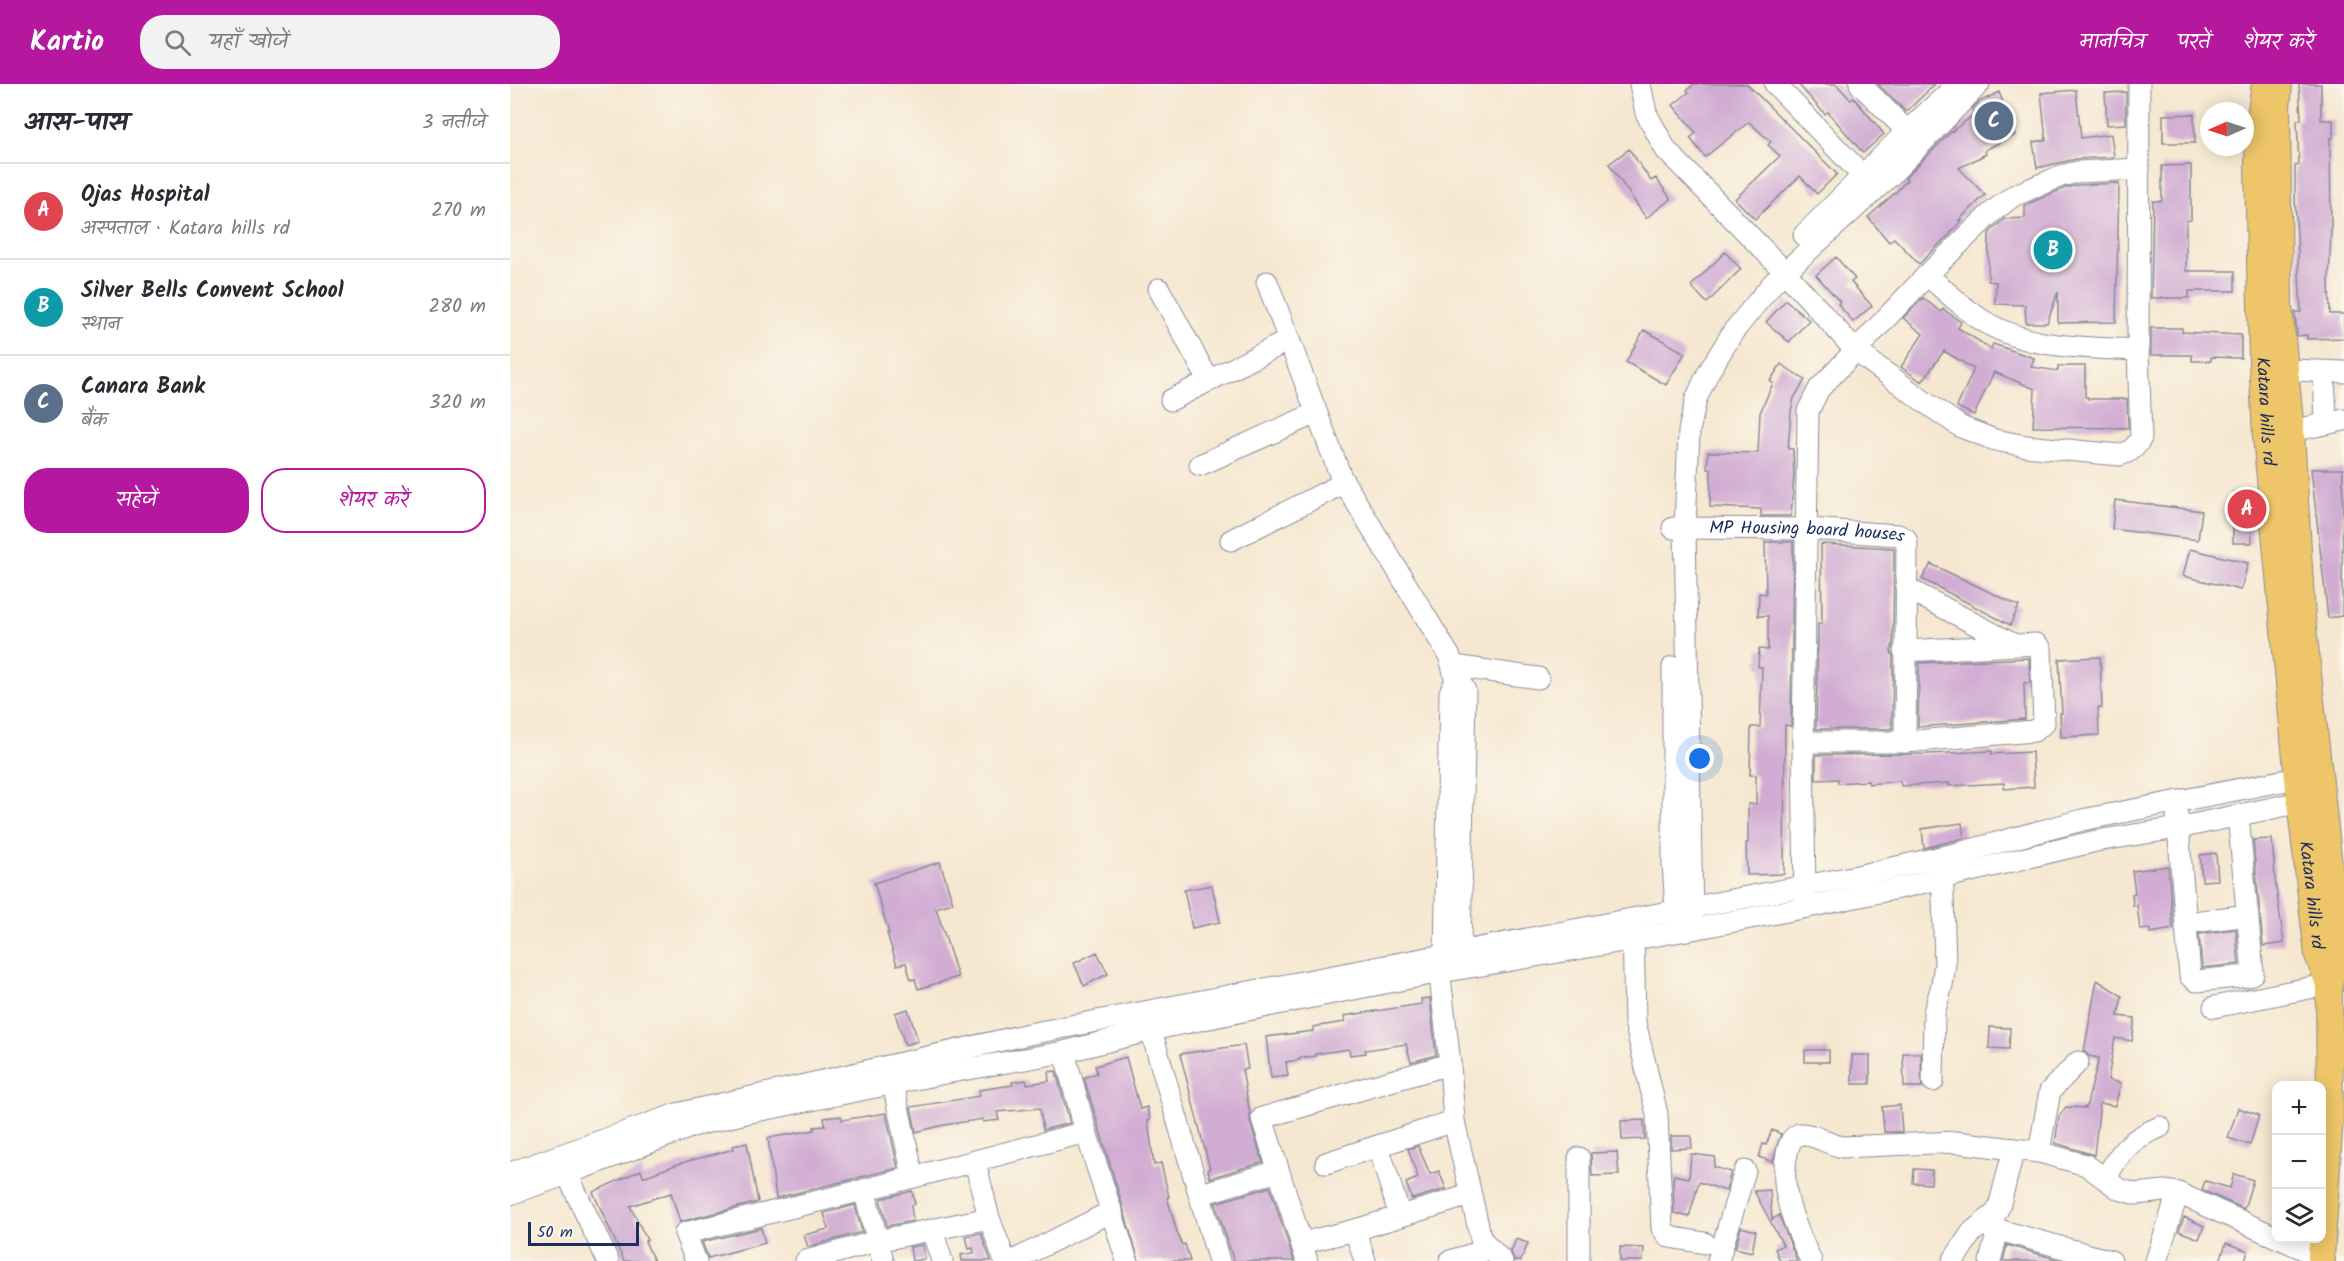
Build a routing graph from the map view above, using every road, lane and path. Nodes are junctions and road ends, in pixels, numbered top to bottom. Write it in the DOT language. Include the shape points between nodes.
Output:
graph roads {
  1 [pos="1640,84"];
  2 [pos="1775,84"];
  3 [pos="1860,84"];
  4 [pos="1958,84"];
  5 [pos="1979,84"];
  6 [pos="2139,84"];
  7 [pos="2270,84"];
  8 [pos="1907,131"];
  9 [pos="2139,169"];
  10 [pos="1863,177"];
  11 [pos="1780,267"];
  12 [pos="1927,275"];
  13 [pos="1267,282"];
  14 [pos="1159,289"];
  15 [pos="1289,340"];
  16 [pos="2139,350"];
  17 [pos="1856,351"];
  18 [pos="2274,369"];
  19 [pos="2334,372"];
  20 [pos="1209,381"];
  21 [pos="1171,400"];
  22 [pos="1316,413"];
  23 [pos="2335,422"];
  24 [pos="2278,434"];
  25 [pos="1200,465"];
  26 [pos="1344,483"];
  27 [pos="1679,528"];
  28 [pos="1807,530"];
  29 [pos="1231,540"];
  30 [pos="1906,588"];
  31 [pos="2014,645"];
  32 [pos="1904,651"];
  33 [pos="1455,676"];
  34 [pos="1538,678"];
  35 [pos="1803,742"];
  36 [pos="1905,742"];
  37 [pos="2310,788"];
  38 [pos="2175,803"];
  39 [pos="2238,815"];
  40 [pos="2178,828"];
  41 [pos="1942,868"];
  42 [pos="1805,897"];
  43 [pos="1684,909"];
  44 [pos="2330,911"];
  45 [pos="2248,915"];
  46 [pos="2186,923"];
  47 [pos="1633,928"];
  48 [pos="1685,931"];
  49 [pos="1446,958"];
  50 [pos="2329,984"];
  51 [pos="2214,1007"];
  52 [pos="1148,1020"];
  53 [pos="1064,1052"];
  54 [pos="2078,1062"];
  55 [pos="1450,1064"];
  56 [pos="1933,1081"];
  57 [pos="893,1083"];
  58 [pos="1454,1121"];
  59 [pos="2160,1127"];
  60 [pos="1086,1132"];
  61 [pos="1378,1146"];
  62 [pos="2014,1149"];
  63 [pos="2039,1152"];
  64 [pos="1579,1158"];
  65 [pos="975,1161"];
  66 [pos="1326,1163"];
  67 [pos="563,1165"];
  68 [pos="1278,1171"];
  69 [pos="1745,1171"];
  70 [pos="510,1173"];
  71 [pos="914,1176"];
  72 [pos="2106,1179"];
  73 [pos="864,1190"];
  74 [pos="2178,1193"];
  75 [pos="510,1194"];
  76 [pos="1201,1194"];
  77 [pos="1470,1195"];
  78 [pos="1112,1212"];
  79 [pos="1400,1216"];
  80 [pos="989,1218"];
  81 [pos="1989,1227"];
  82 [pos="932,1230"];
  83 [pos="1355,1230"];
  84 [pos="2272,1235"];
  85 [pos="1706,1243"];
  86 [pos="2288,1243"];
  87 [pos="880,1251"];
  88 [pos="1304,1252"];
  89 [pos="2053,1253"];
  90 [pos="1495,1255"];
  91 [pos="2321,1259"];
  92 [pos="608,1261"];
  93 [pos="696,1261"];
  94 [pos="806,1261"];
  95 [pos="942,1261"];
  96 [pos="1005,1261"];
  97 [pos="1013,1261"];
  98 [pos="1127,1261"];
  99 [pos="1219,1261"];
  100 [pos="1365,1261"];
  101 [pos="1450,1261"];
  102 [pos="1578,1261"];
  103 [pos="1718,1261"];
  104 [pos="1811,1261"];
  105 [pos="1953,1261"];
  106 [pos="1990,1261"];
  107 [pos="2111,1261"];
  108 [pos="2156,1261"];
  1 -- 11 [label="street" via="1646,113 1666,150"];
  2 -- 10 [label="street"];
  3 -- 8 [label="street"];
  4 -- 8 [label="street"];
  5 -- 11 [label="street" via="1889,177"];
  6 -- 9 [label="street"];
  7 -- 18 [label="main road, Katara hills rd" via="2259,123 2258,160"];
  8 -- 10 [label="street"];
  9 -- 12 [label="street" via="2077,172 2013,196"];
  9 -- 16 [label="street"];
  10 -- 11 [label="street"];
  11 -- 17 [label="street"];
  11 -- 27 [label="street" via="1733,332 1696,399"];
  12 -- 16 [label="street" via="1974,315 2024,338 2057,346"];
  12 -- 17 [label="street"];
  13 -- 15 [label="street"];
  14 -- 20 [label="street"];
  15 -- 20 [label="street"];
  15 -- 22 [label="street"];
  16 -- 17 [label="street" via="2141,438 2130,452 2119,455 2026,446 1961,427"];
  17 -- 28 [label="street" via="1819,389 1808,411"];
  18 -- 19 [label="street"];
  18 -- 24 [label="main road, Katara hills rd"];
  19 -- 23 [label="street"];
  20 -- 21 [label="street"];
  22 -- 25 [label="street"];
  22 -- 26 [label="street"];
  23 -- 24 [label="street"];
  24 -- 37 [label="main road, Katara hills rd"];
  26 -- 29 [label="street"];
  26 -- 33 [label="street"];
  27 -- 28 [label="street, MP Housing board houses"];
  27 -- 43 [label="street" via="1673,864"];
  28 -- 30 [label="street, MP Housing board houses" via="1902,537 1907,542"];
  28 -- 35 [label="street"];
  30 -- 31 [label="street"];
  30 -- 32 [label="street, MP Housing board houses"];
  31 -- 32 [label="street"];
  31 -- 36 [label="street" via="2032,643 2041,649 2045,719 2042,727 2034,731"];
  32 -- 36 [label="street, MP Housing board houses"];
  33 -- 34 [label="street"];
  33 -- 49 [label="street" via="1450,693"];
  35 -- 36 [label="street"];
  35 -- 42 [label="street"];
  37 -- 38 [label="street"];
  37 -- 39 [label="street"];
  37 -- 44 [label="main road, Katara hills rd"];
  38 -- 40 [label="street"];
  38 -- 41 [label="street" via="2082,820"];
  39 -- 40 [label="street"];
  39 -- 45 [label="street"];
  40 -- 41 [label="street"];
  40 -- 46 [label="street"];
  41 -- 42 [label="street"];
  41 -- 56 [label="street" via="1945,964 1934,1013"];
  42 -- 43 [label="street"];
  42 -- 48 [label="street"];
  43 -- 47 [label="street"];
  43 -- 48 [label="street"];
  44 -- 50 [label="main road, Katara hills rd" via="2318,955"];
  45 -- 46 [label="street"];
  45 -- 46 [label="street" via="2254,969 2248,976 2193,981"];
  47 -- 48 [label="street"];
  47 -- 49 [label="street"];
  47 -- 49 [label="street"];
  47 -- 85 [label="street" via="1635,1022 1657,1114 1662,1228 1669,1237"];
  49 -- 52 [label="street"];
  49 -- 55 [label="street"];
  50 -- 51 [label="street"];
  50 -- 91 [label="main road" via="2330,1119"];
  52 -- 53 [label="street"];
  52 -- 67 [label="street" via="1029,1034 677,1114"];
  52 -- 76 [label="street"];
  53 -- 57 [label="street"];
  53 -- 60 [label="street"];
  54 -- 63 [label="street" via="2050,1091"];
  55 -- 58 [label="street"];
  55 -- 68 [label="street" via="1262,1118"];
  57 -- 67 [label="street" via="696,1125"];
  57 -- 71 [label="street"];
  58 -- 61 [label="street"];
  58 -- 77 [label="street"];
  59 -- 72 [label="street" via="2130,1142"];
  60 -- 65 [label="street"];
  60 -- 78 [label="street"];
  61 -- 66 [label="street"];
  61 -- 79 [label="street"];
  62 -- 63 [label="street"];
  62 -- 81 [label="street" via="1999,1207"];
  62 -- 104 [label="street" via="1956,1142 1843,1147 1799,1134 1791,1141 1788,1152 1785,1187"];
  63 -- 72 [label="street" via="2079,1162"];
  64 -- 102 [label="street"];
  65 -- 71 [label="street"];
  65 -- 80 [label="street"];
  67 -- 70 [label="street"];
  67 -- 75 [label="street"];
  67 -- 92 [label="street"];
  68 -- 76 [label="street"];
  68 -- 88 [label="street"];
  69 -- 103 [label="street"];
  71 -- 73 [label="street"];
  72 -- 74 [label="street" via="2119,1189 2136,1194"];
  73 -- 87 [label="street"];
  73 -- 93 [label="street" via="685,1233"];
  74 -- 84 [label="street"];
  74 -- 108 [label="street"];
  76 -- 99 [label="street"];
  77 -- 79 [label="street"];
  77 -- 90 [label="street" via="1481,1239"];
  78 -- 97 [label="street"];
  78 -- 98 [label="street"];
  79 -- 83 [label="street"];
  80 -- 82 [label="street"];
  80 -- 96 [label="street"];
  81 -- 89 [label="street"];
  81 -- 105 [label="street" via="1972,1232"];
  81 -- 106 [label="street"];
  82 -- 87 [label="street"];
  82 -- 95 [label="street"];
  83 -- 88 [label="street"];
  83 -- 100 [label="street"];
  86 -- 91 [label="street"];
  87 -- 94 [label="street"];
  89 -- 107 [label="street"];
  90 -- 101 [label="street"];
}
